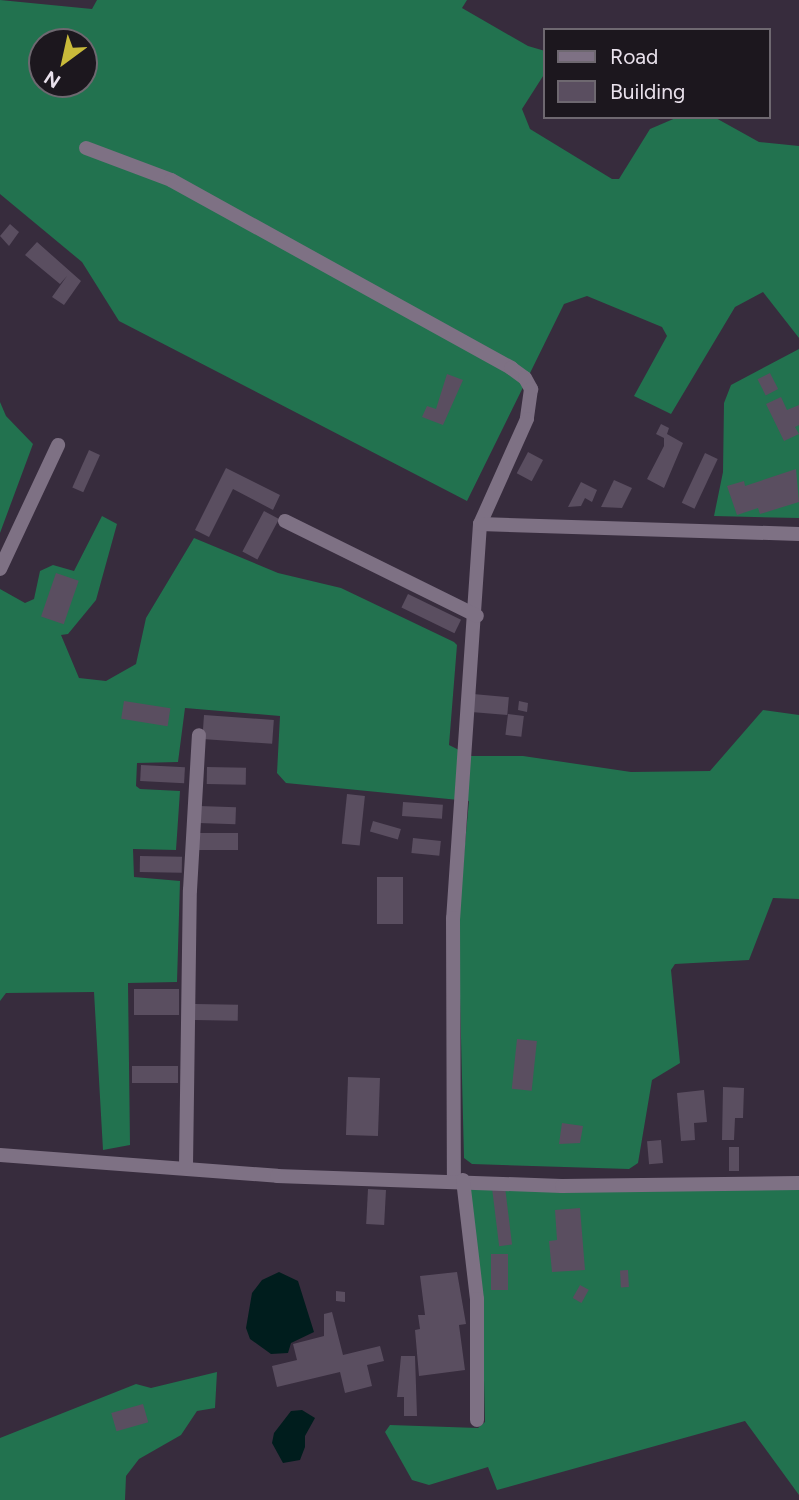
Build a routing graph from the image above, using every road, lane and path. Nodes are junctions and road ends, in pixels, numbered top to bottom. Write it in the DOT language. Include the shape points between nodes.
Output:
graph roads {
  1 [pos="86,148"];
  2 [pos="58,445"];
  3 [pos="285,520"];
  4 [pos="480,524"];
  5 [pos="799,534"];
  6 [pos="0,569"];
  7 [pos="477,616"];
  8 [pos="200,735"];
  9 [pos="0,1155"];
  10 [pos="186,1166"];
  11 [pos="459,1180"];
  12 [pos="799,1183"];
  13 [pos="477,1420"];
  1 -- 4 [label="street" via="171,180 525,378 531,403 527,419"];
  2 -- 6 [label="street"];
  3 -- 7 [label="street"];
  4 -- 5 [label="street"];
  4 -- 7 [label="street"];
  7 -- 11 [label="street" via="453,918"];
  8 -- 10 [label="street" via="190,890"];
  9 -- 10 [label="street"];
  10 -- 11 [label="street" via="277,1176"];
  11 -- 12 [label="street" via="562,1186"];
  11 -- 13 [label="street" via="477,1299"];
}
